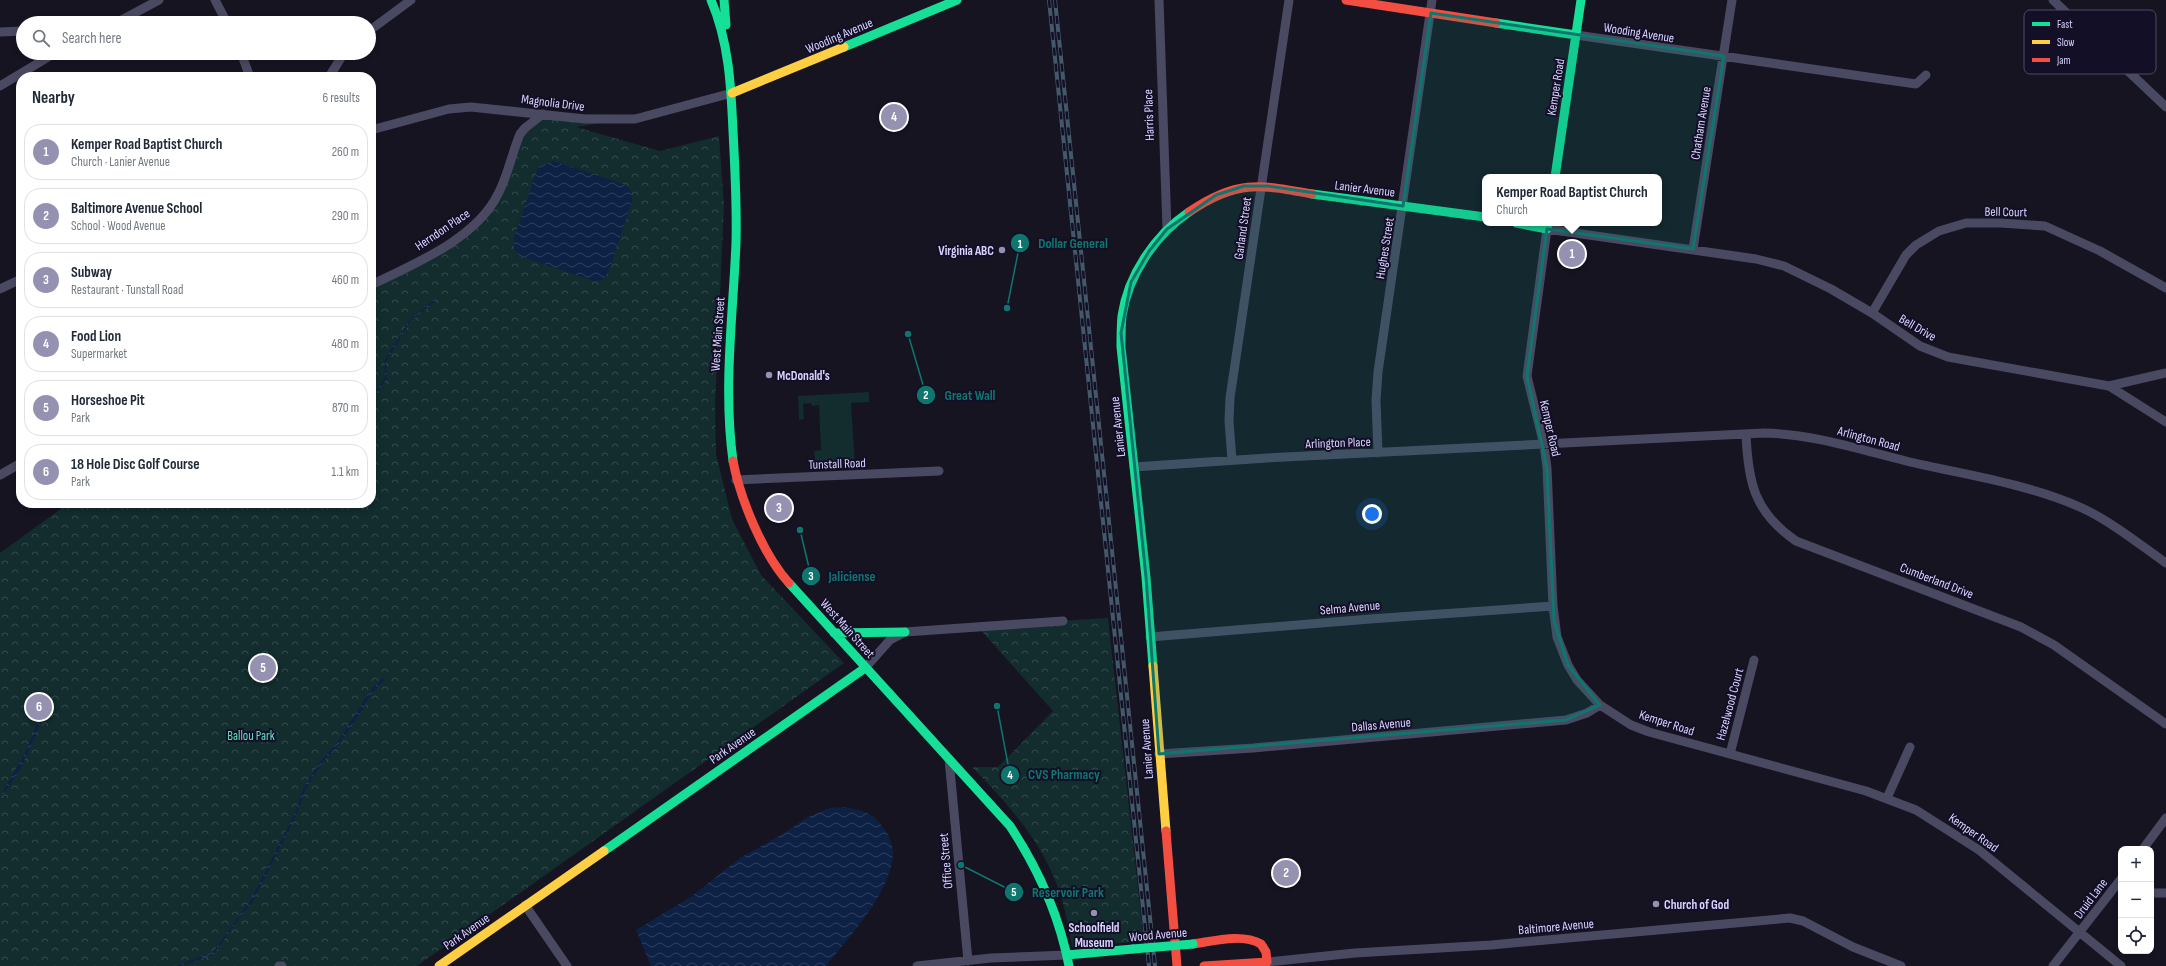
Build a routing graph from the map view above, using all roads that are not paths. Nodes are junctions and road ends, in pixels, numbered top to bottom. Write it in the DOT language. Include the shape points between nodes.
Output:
graph roads {
  1 [pos="159,0"];
  2 [pos="215,0"];
  3 [pos="411,0"];
  4 [pos="712,0"];
  5 [pos="724,0"];
  6 [pos="957,0"];
  7 [pos="1159,0"];
  8 [pos="1289,0"];
  9 [pos="1346,0"];
  10 [pos="1432,0"];
  11 [pos="1581,0"];
  12 [pos="1732,0"];
  13 [pos="2053,0"];
  14 [pos="2064,10"];
  15 [pos="1431,13"];
  16 [pos="129,16"];
  17 [pos="223,16"];
  18 [pos="376,26"];
  19 [pos="16,31"];
  20 [pos="0,32"];
  21 [pos="1576,35"];
  22 [pos="728,54"];
  23 [pos="1724,56"];
  24 [pos="43,60"];
  25 [pos="244,60"];
  26 [pos="340,60"];
  27 [pos="23,72"];
  28 [pos="248,72"];
  29 [pos="332,72"];
  30 [pos="2132,74"];
  31 [pos="1926,75"];
  32 [pos="16,76"];
  33 [pos="0,86"];
  34 [pos="732,93"];
  35 [pos="2166,106"];
  36 [pos="543,114"];
  37 [pos="376,129"];
  38 [pos="1555,174"];
  39 [pos="1261,186"];
  40 [pos="1403,206"];
  41 [pos="1482,217"];
  42 [pos="1547,226"];
  43 [pos="1166,229"];
  44 [pos="1693,249"];
  45 [pos="16,281"];
  46 [pos="376,282"];
  47 [pos="2166,288"];
  48 [pos="0,289"];
  49 [pos="1872,313"];
  50 [pos="2166,373"];
  51 [pos="2109,386"];
  52 [pos="2166,422"];
  53 [pos="1746,434"];
  54 [pos="1544,444"];
  55 [pos="1378,453"];
  56 [pos="1232,460"];
  57 [pos="16,466"];
  58 [pos="1134,467"];
  59 [pos="939,472"];
  60 [pos="0,475"];
  61 [pos="736,480"];
  62 [pos="2166,563"];
  63 [pos="1553,606"];
  64 [pos="1063,621"];
  65 [pos="834,632"];
  66 [pos="904,632"];
  67 [pos="1150,637"];
  68 [pos="1754,660"];
  69 [pos="865,668"];
  70 [pos="1600,705"];
  71 [pos="2166,724"];
  72 [pos="1910,747"];
  73 [pos="1159,754"];
  74 [pos="1730,754"];
  75 [pos="949,758"];
  76 [pos="1887,798"];
  77 [pos="2166,818"];
  78 [pos="2145,846"];
  79 [pos="2119,882"];
  80 [pos="2111,892"];
  81 [pos="2118,892"];
  82 [pos="2154,893"];
  83 [pos="2166,893"];
  84 [pos="525,906"];
  85 [pos="2080,932"];
  86 [pos="1067,955"];
  87 [pos="968,961"];
  88 [pos="1268,962"];
  89 [pos="1300,962"];
  90 [pos="450,963"];
  91 [pos="439,966"];
  92 [pos="567,966"];
  93 [pos="916,966"];
  94 [pos="1069,966"];
  95 [pos="1177,966"];
  96 [pos="1204,966"];
  97 [pos="1901,966"];
  98 [pos="2053,966"];
  99 [pos="2121,966"];
  1 -- 16 [label="street"];
  2 -- 17 [label="street"];
  3 -- 18 [label="street"];
  4 -- 22 [label="street, West Main Street" via="723,30"];
  5 -- 22 [label="street"];
  6 -- 34 [label="street, Wooding Avenue"];
  7 -- 43 [label="street, Harris Place"];
  8 -- 39 [label="street, Garland Street"];
  9 -- 15 [label="street, Wooding Avenue"];
  10 -- 15 [label="street, Hughes Street"];
  11 -- 21 [label="street, Kemper Road"];
  12 -- 23 [label="street, Chatham Avenue"];
  13 -- 14 [label="street"];
  15 -- 21 [label="street, Wooding Avenue"];
  15 -- 40 [label="street, Hughes Street"];
  19 -- 20 [label="street"];
  21 -- 23 [label="street, Wooding Avenue"];
  21 -- 38 [label="street, Kemper Road"];
  22 -- 34 [label="street, West Main Street"];
  23 -- 31 [label="street, Wooding Avenue" via="1916,84"];
  23 -- 44 [label="street, Chatham Avenue"];
  24 -- 27 [label="street"];
  25 -- 28 [label="street"];
  26 -- 29 [label="street"];
  30 -- 35 [label="street"];
  32 -- 33 [label="street"];
  34 -- 36 [label="street, Magnolia Drive" via="635,119 585,119"];
  34 -- 61 [label="street, West Main Street" via="736,225 726,415"];
  36 -- 37 [label="street, Magnolia Drive" via="493,108 449,109"];
  36 -- 46 [label="street, Herndon Place" via="520,134 499,193 478,223 420,260"];
  39 -- 40 [label="street, Lanier Avenue"];
  39 -- 43 [label="street, Lanier Avenue" via="1237,188 1216,195"];
  39 -- 56 [label="street, Garland Street" via="1230,398"];
  40 -- 41 [label="street, Lanier Avenue"];
  40 -- 55 [label="street, Hughes Street" via="1378,372"];
  42 -- 44 [label="street"];
  42 -- 54 [label="street, Kemper Road" via="1527,366 1530,391"];
  43 -- 58 [label="street, Lanier Avenue" via="1138,268 1122,316 1121,347"];
  44 -- 49 [label="street, Bell Drive" via="1784,266"];
  45 -- 48 [label="street"];
  47 -- 49 [label="street, Bell Court" via="2100,251 2045,226 1966,223 1939,230 1916,245 1906,255"];
  49 -- 51 [label="street, Bell Drive" via="1920,346 1948,357"];
  50 -- 51 [label="street, Bell Drive"];
  51 -- 52 [label="street"];
  53 -- 54 [label="street, Arlington Road"];
  53 -- 62 [label="street, Arlington Road" via="1814,437 1907,461 2009,483 2083,509"];
  53 -- 71 [label="street, Cumberland Drive" via="1755,496 1764,512 1782,531 1796,540 2021,627 2054,645"];
  54 -- 55 [label="street, Arlington Place"];
  54 -- 63 [label="street, Kemper Road"];
  55 -- 56 [label="street, Arlington Place"];
  56 -- 58 [label="street, Arlington Place"];
  57 -- 60 [label="street"];
  58 -- 67 [label="street, Lanier Avenue"];
  59 -- 61 [label="street, Tunstall Road"];
  61 -- 65 [label="street, West Main Street" via="747,513 771,558 786,580"];
  63 -- 67 [label="street, Selma Avenue" via="1370,618"];
  63 -- 70 [label="street, Kemper Road" via="1557,637 1568,665 1586,691"];
  64 -- 66 [label="street, Park Avenue"];
  65 -- 66 [label="street"];
  65 -- 69 [label="street, West Main Street"];
  66 -- 69 [label="street, Park Avenue" via="890,640"];
  67 -- 73 [label="street, Lanier Avenue"];
  68 -- 74 [label="street, Hazelwood Court"];
  69 -- 75 [label="street, West Main Street"];
  69 -- 84 [label="street, Park Avenue"];
  70 -- 73 [label="street, Dallas Avenue" via="1588,713 1566,720"];
  70 -- 74 [label="street, Kemper Road" via="1620,719 1649,732"];
  72 -- 76 [label="street"];
  73 -- 95 [label="street, Lanier Avenue"];
  74 -- 76 [label="street, Kemper Road"];
  75 -- 86 [label="street, West Main Street" via="1010,826 1037,866 1050,895"];
  75 -- 87 [label="street, Office Street"];
  76 -- 85 [label="street, Kemper Road" via="1933,819 1964,839"];
  77 -- 78 [label="street"];
  79 -- 80 [label="street, Druid Lane"];
  80 -- 81 [label="street"];
  80 -- 85 [label="street, Druid Lane"];
  82 -- 83 [label="street"];
  84 -- 90 [label="street, Park Avenue"];
  84 -- 92 [label="street"];
  85 -- 98 [label="street, Druid Lane"];
  85 -- 99 [label="street, Kemper Road"];
  86 -- 87 [label="street, Wood Avenue"];
  86 -- 88 [label="street, Wood Avenue, bridge" via="1251,939 1262,945"];
  86 -- 94 [label="street, West Main Street"];
  87 -- 93 [label="street, Wood Avenue"];
  88 -- 89 [label="street, Baltimore Avenue"];
  88 -- 96 [label="street, Baltimore Avenue"];
  89 -- 97 [label="street, Baltimore Avenue" via="1355,952 1499,944 1790,918 1803,921 1853,947"];
  90 -- 91 [label="street, Park Avenue"];
}
